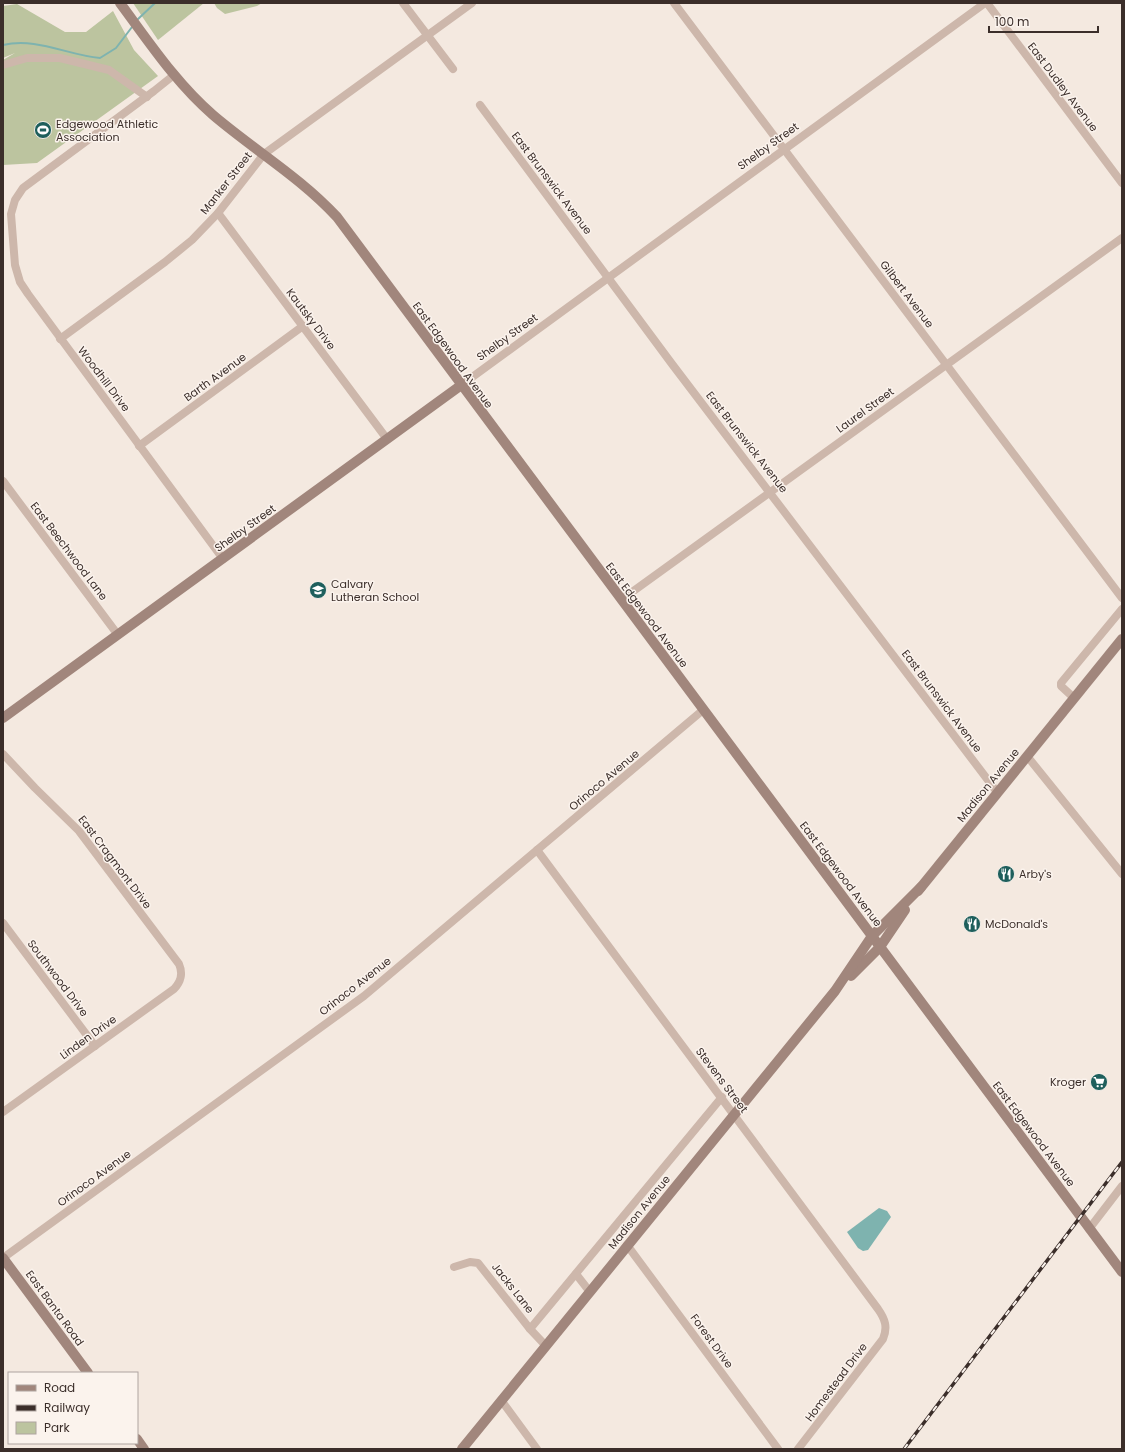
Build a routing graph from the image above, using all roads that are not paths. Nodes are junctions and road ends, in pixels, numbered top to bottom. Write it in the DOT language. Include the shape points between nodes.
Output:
graph roads {
  1 [pos="403,3"];
  2 [pos="472,3"];
  3 [pos="674,3"];
  4 [pos="986,3"];
  5 [pos="121,5"];
  6 [pos="428,35"];
  7 [pos="3,65"];
  8 [pos="454,69"];
  9 [pos="174,75"];
  10 [pos="147,97"];
  11 [pos="480,105"];
  12 [pos="784,150"];
  13 [pos="264,154"];
  14 [pos="1122,184"];
  15 [pos="218,213"];
  16 [pos="1122,238"];
  17 [pos="608,277"];
  18 [pos="303,326"];
  19 [pos="60,339"];
  20 [pos="947,364"];
  21 [pos="460,386"];
  22 [pos="387,439"];
  23 [pos="139,446"];
  24 [pos="3,481"];
  25 [pos="771,492"];
  26 [pos="223,558"];
  27 [pos="1122,598"];
  28 [pos="621,600"];
  29 [pos="1122,609"];
  30 [pos="118,635"];
  31 [pos="1122,639"];
  32 [pos="1074,698"];
  33 [pos="703,710"];
  34 [pos="3,718"];
  35 [pos="3,754"];
  36 [pos="1027,756"];
  37 [pos="997,792"];
  38 [pos="537,850"];
  39 [pos="1122,874"];
  40 [pos="921,887"];
  41 [pos="3,923"];
  42 [pos="872,936"];
  43 [pos="880,947"];
  44 [pos="181,975"];
  45 [pos="835,991"];
  46 [pos="95,1046"];
  47 [pos="722,1097"];
  48 [pos="3,1112"];
  49 [pos="735,1115"];
  50 [pos="1122,1186"];
  51 [pos="1090,1229"];
  52 [pos="628,1245"];
  53 [pos="3,1258"];
  54 [pos="454,1267"];
  55 [pos="1122,1272"];
  56 [pos="576,1274"];
  57 [pos="590,1292"];
  58 [pos="886,1326"];
  59 [pos="530,1329"];
  60 [pos="546,1346"];
  61 [pos="87,1372"];
  62 [pos="501,1400"];
  63 [pos="138,1440"];
  64 [pos="144,1449"];
  65 [pos="462,1449"];
  66 [pos="537,1449"];
  67 [pos="778,1449"];
  68 [pos="798,1449"];
  1 -- 6 [label="street"];
  2 -- 6 [label="street, Manker Street"];
  3 -- 12 [label="street, Gilbert Avenue"];
  4 -- 12 [label="street, Shelby Street"];
  4 -- 14 [label="street, East Dudley Avenue"];
  5 -- 9 [label="main road, East Edgewood Avenue"];
  6 -- 8 [label="street"];
  6 -- 13 [label="street, Manker Street"];
  7 -- 10 [label="street" via="27,58 60,58 109,70"];
  9 -- 10 [label="street"];
  9 -- 13 [label="main road, East Edgewood Avenue" via="212,114"];
  10 -- 19 [label="street, Woodhill Drive" via="32,180 13,204 11,214 14,258 18,276"];
  11 -- 17 [label="street, East Brunswick Avenue"];
  12 -- 17 [label="street, Shelby Street"];
  12 -- 20 [label="street, Gilbert Avenue"];
  13 -- 15 [label="street, Manker Street"];
  13 -- 21 [label="main road, East Edgewood Avenue" via="309,188 336,217"];
  15 -- 18 [label="street, Kautsky Drive"];
  15 -- 19 [label="street, Manker Street" via="171,258"];
  16 -- 20 [label="street, Laurel Street"];
  17 -- 21 [label="street, Shelby Street"];
  17 -- 25 [label="street, East Brunswick Avenue"];
  18 -- 22 [label="street, Kautsky Drive"];
  18 -- 23 [label="street, Barth Avenue"];
  19 -- 23 [label="street, Woodhill Drive"];
  20 -- 25 [label="street, Laurel Street"];
  20 -- 27 [label="street, Gilbert Avenue"];
  21 -- 22 [label="main road, Shelby Street"];
  21 -- 28 [label="main road, East Edgewood Avenue"];
  22 -- 26 [label="main road, Shelby Street"];
  23 -- 26 [label="street, Woodhill Drive"];
  24 -- 30 [label="street, East Beechwood Lane"];
  25 -- 28 [label="street, Laurel Street"];
  25 -- 37 [label="street, East Brunswick Avenue"];
  26 -- 30 [label="main road, Shelby Street"];
  28 -- 33 [label="main road, East Edgewood Avenue"];
  29 -- 32 [label="street" via="1061,683"];
  30 -- 34 [label="main road, Shelby Street"];
  31 -- 32 [label="main road, Madison Avenue"];
  32 -- 36 [label="main road, Madison Avenue"];
  33 -- 38 [label="street, Orinoco Avenue"];
  33 -- 42 [label="main road, East Edgewood Avenue"];
  35 -- 44 [label="street, East Cragmont Drive" via="90,844 178,964"];
  36 -- 37 [label="main road, Madison Avenue"];
  36 -- 39 [label="street"];
  37 -- 40 [label="main road, Madison Avenue"];
  38 -- 47 [label="street, Stevens Street"];
  38 -- 53 [label="street, Orinoco Avenue" via="364,996"];
  40 -- 42 [label="main road, Madison Avenue"];
  40 -- 43 [label="main road, Madison Avenue"];
  41 -- 46 [label="street, Southwood Drive"];
  42 -- 43 [label="main road, East Edgewood Avenue"];
  42 -- 45 [label="main road, Madison Avenue"];
  43 -- 45 [label="main road, Madison Avenue"];
  43 -- 51 [label="main road, East Edgewood Avenue"];
  44 -- 46 [label="street, Linden Drive" via="174,989"];
  45 -- 49 [label="main road, Madison Avenue"];
  46 -- 48 [label="street, Linden Drive"];
  47 -- 49 [label="street, Stevens Street"];
  47 -- 56 [label="street, Madison Avenue"];
  49 -- 52 [label="main road, Madison Avenue"];
  49 -- 58 [label="street, Stevens Street" via="878,1308"];
  50 -- 51 [label="street"];
  51 -- 55 [label="main road, East Edgewood Avenue"];
  52 -- 57 [label="main road, Madison Avenue"];
  52 -- 67 [label="street, Forest Drive"];
  53 -- 61 [label="main road, East Banta Road"];
  54 -- 59 [label="street, Jacks Lane" via="470,1262 478,1263"];
  56 -- 57 [label="street"];
  56 -- 59 [label="street, Madison Avenue"];
  57 -- 60 [label="main road, Madison Avenue"];
  58 -- 68 [label="street, Homestead Drive" via="882,1339"];
  59 -- 60 [label="street, Jacks Lane"];
  60 -- 62 [label="main road, Madison Avenue"];
  62 -- 65 [label="main road, Madison Avenue"];
  62 -- 66 [label="street"];
  63 -- 64 [label="main road"];
}
